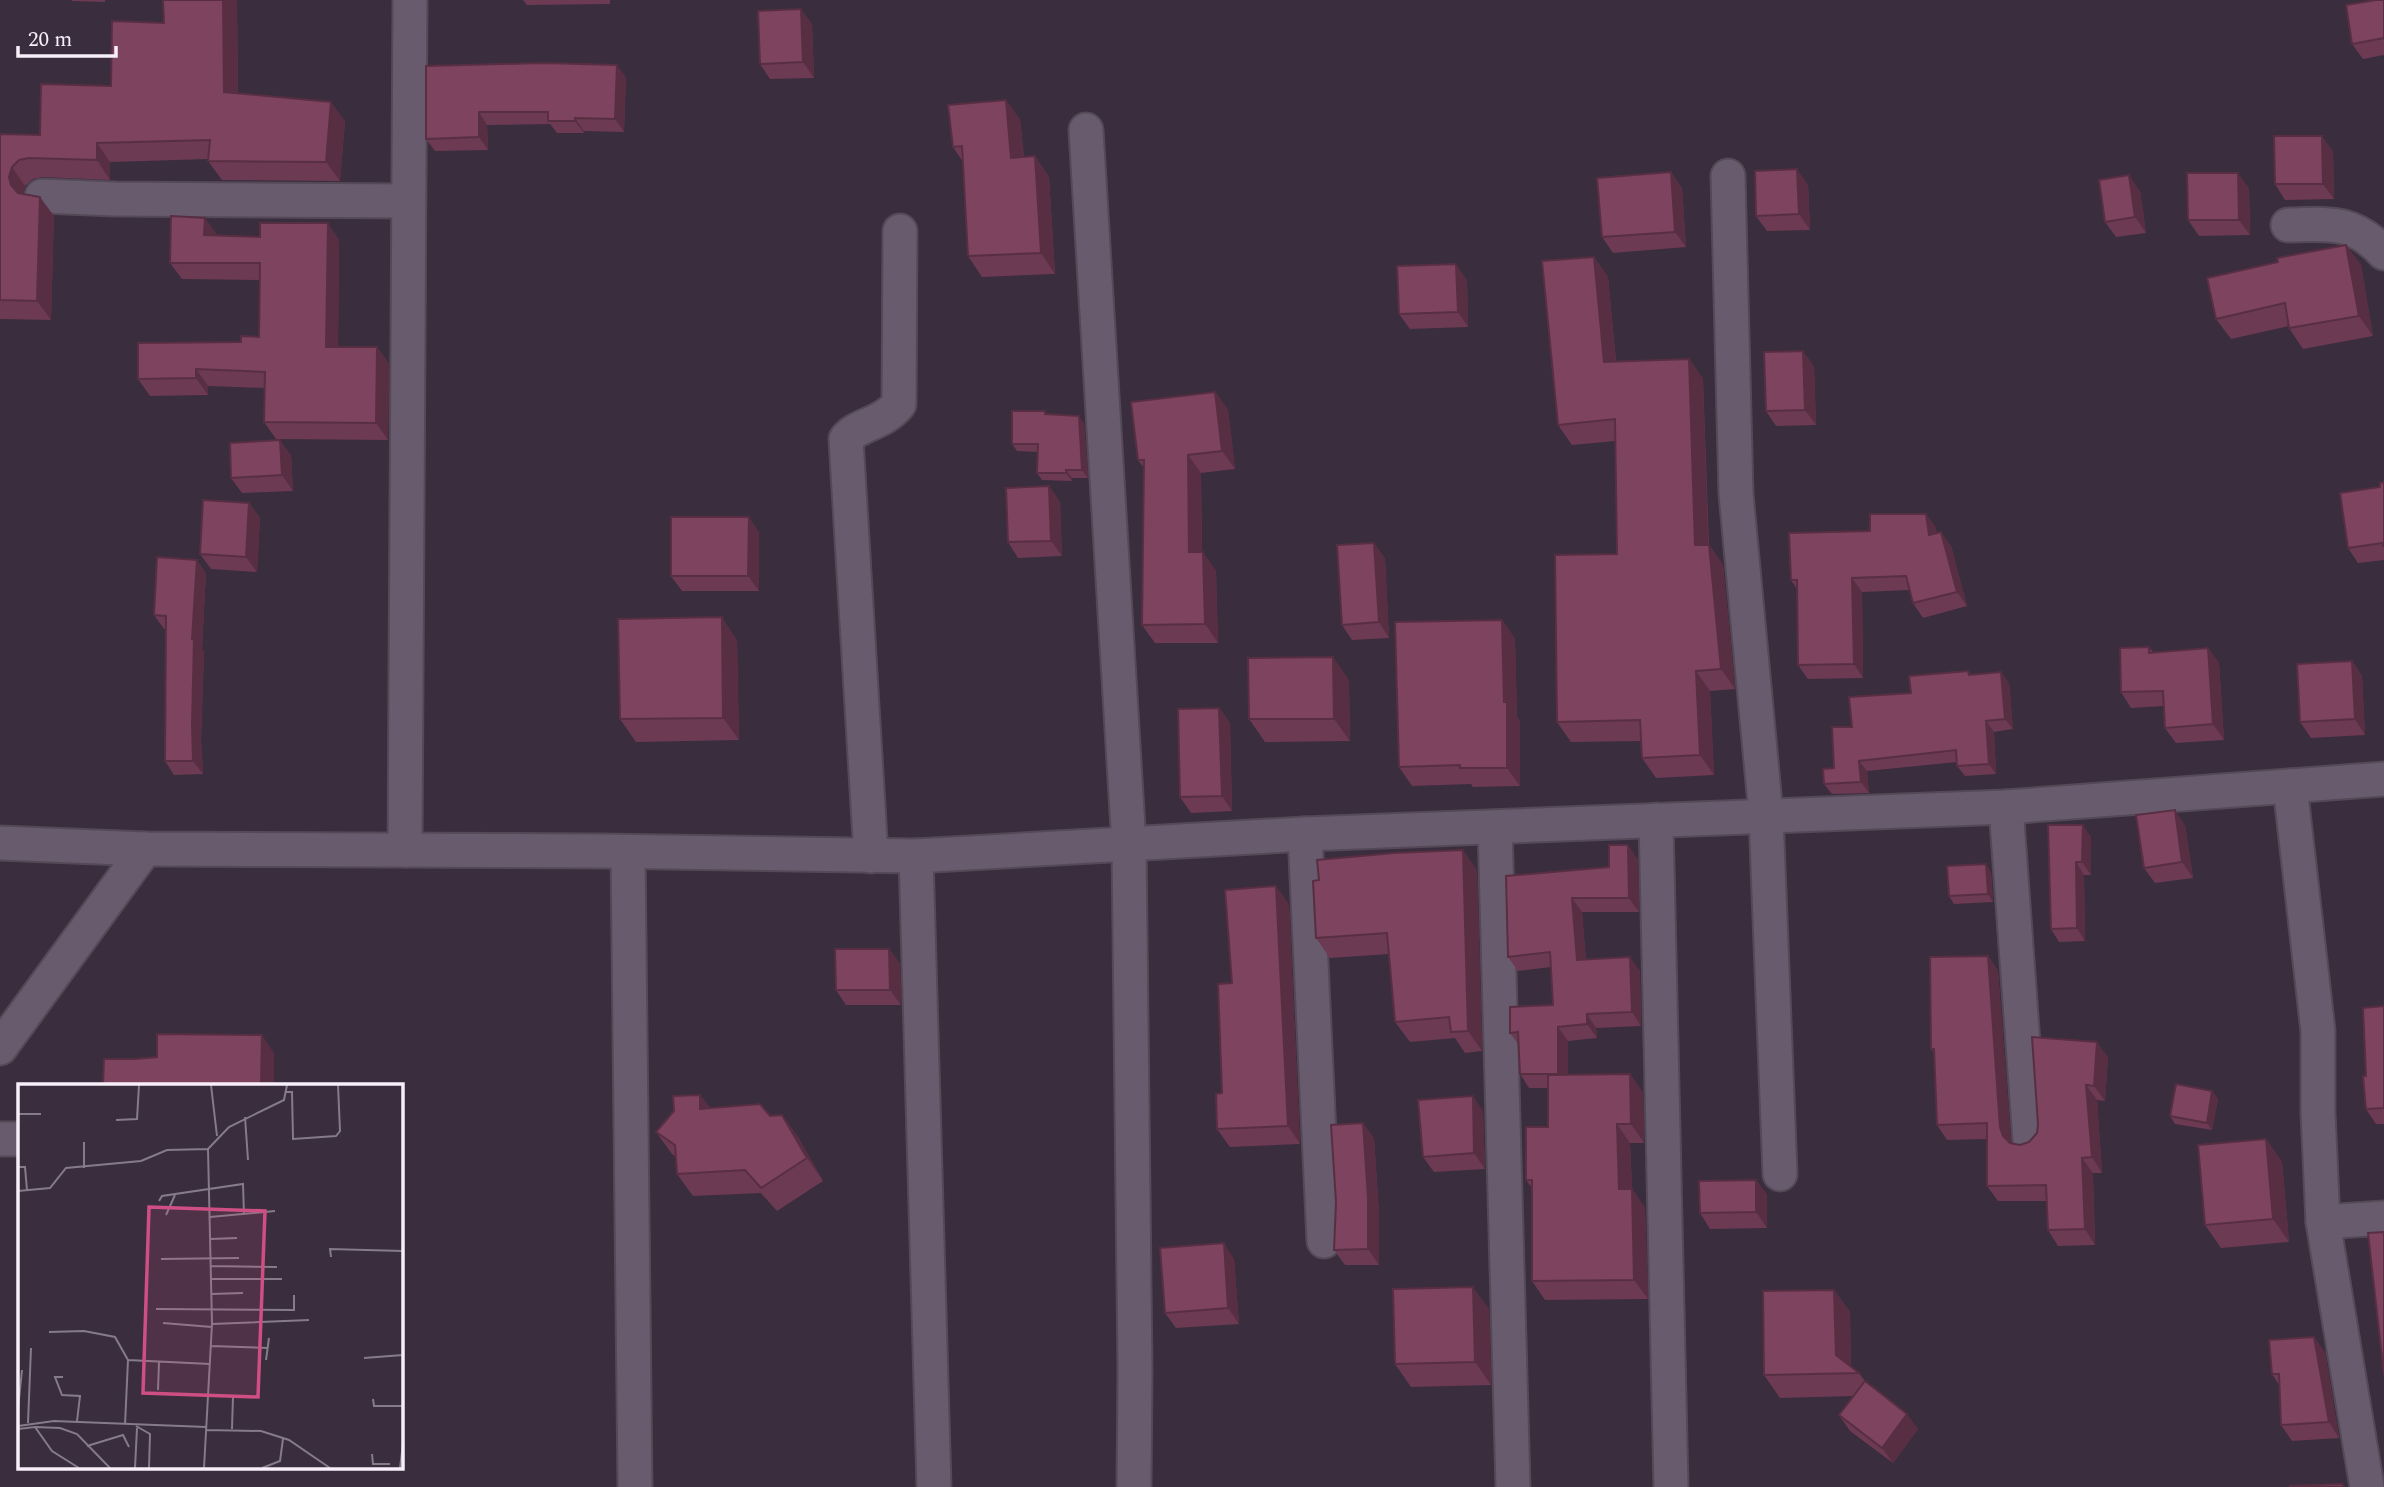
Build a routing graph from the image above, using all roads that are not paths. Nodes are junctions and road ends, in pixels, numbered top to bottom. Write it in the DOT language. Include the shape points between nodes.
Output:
graph roads {
  1 [pos="410,0"];
  2 [pos="1086,130"];
  3 [pos="1728,176"];
  4 [pos="43,196"];
  5 [pos="408,201"];
  6 [pos="2288,225"];
  7 [pos="900,231"];
  8 [pos="2384,253"];
  9 [pos="2384,779"];
  10 [pos="2290,786"];
  11 [pos="2006,807"];
  12 [pos="1766,816"];
  13 [pos="1656,820"];
  14 [pos="1495,827"];
  15 [pos="1305,834"];
  16 [pos="0,843"];
  17 [pos="1129,845"];
  18 [pos="145,849"];
  19 [pos="405,850"];
  20 [pos="628,852"];
  21 [pos="871,856"];
  22 [pos="916,856"];
  23 [pos="0,1048"];
  24 [pos="0,1139"];
  25 [pos="18,1139"];
  26 [pos="2030,1141"];
  27 [pos="1780,1174"];
  28 [pos="2384,1218"];
  29 [pos="2323,1222"];
  30 [pos="1324,1241"];
  31 [pos="635,1487"];
  32 [pos="934,1487"];
  33 [pos="1134,1487"];
  34 [pos="1513,1487"];
  35 [pos="1671,1487"];
  36 [pos="2367,1487"];
  1 -- 5 [label="street"];
  2 -- 17 [label="street"];
  3 -- 12 [label="street" via="1736,494"];
  4 -- 5 [label="street"];
  5 -- 19 [label="street"];
  6 -- 8 [label="street" via="2337,223 2369,237"];
  7 -- 21 [label="street" via="899,404 890,415 851,432 846,439"];
  9 -- 10 [label="street"];
  10 -- 11 [label="street"];
  10 -- 29 [label="street" via="2318,1031"];
  11 -- 12 [label="street"];
  11 -- 26 [label="street"];
  12 -- 13 [label="street"];
  12 -- 27 [label="street"];
  13 -- 14 [label="street"];
  13 -- 35 [label="street"];
  14 -- 15 [label="street"];
  14 -- 34 [label="street"];
  15 -- 17 [label="street"];
  15 -- 30 [label="street"];
  16 -- 18 [label="street"];
  17 -- 22 [label="street"];
  17 -- 33 [label="street"];
  18 -- 19 [label="street"];
  18 -- 23 [label="street"];
  19 -- 20 [label="street"];
  20 -- 21 [label="street"];
  20 -- 31 [label="street"];
  21 -- 22 [label="street"];
  22 -- 32 [label="street"];
  24 -- 25 [label="street"];
  28 -- 29 [label="street"];
  29 -- 36 [label="street"];
}
